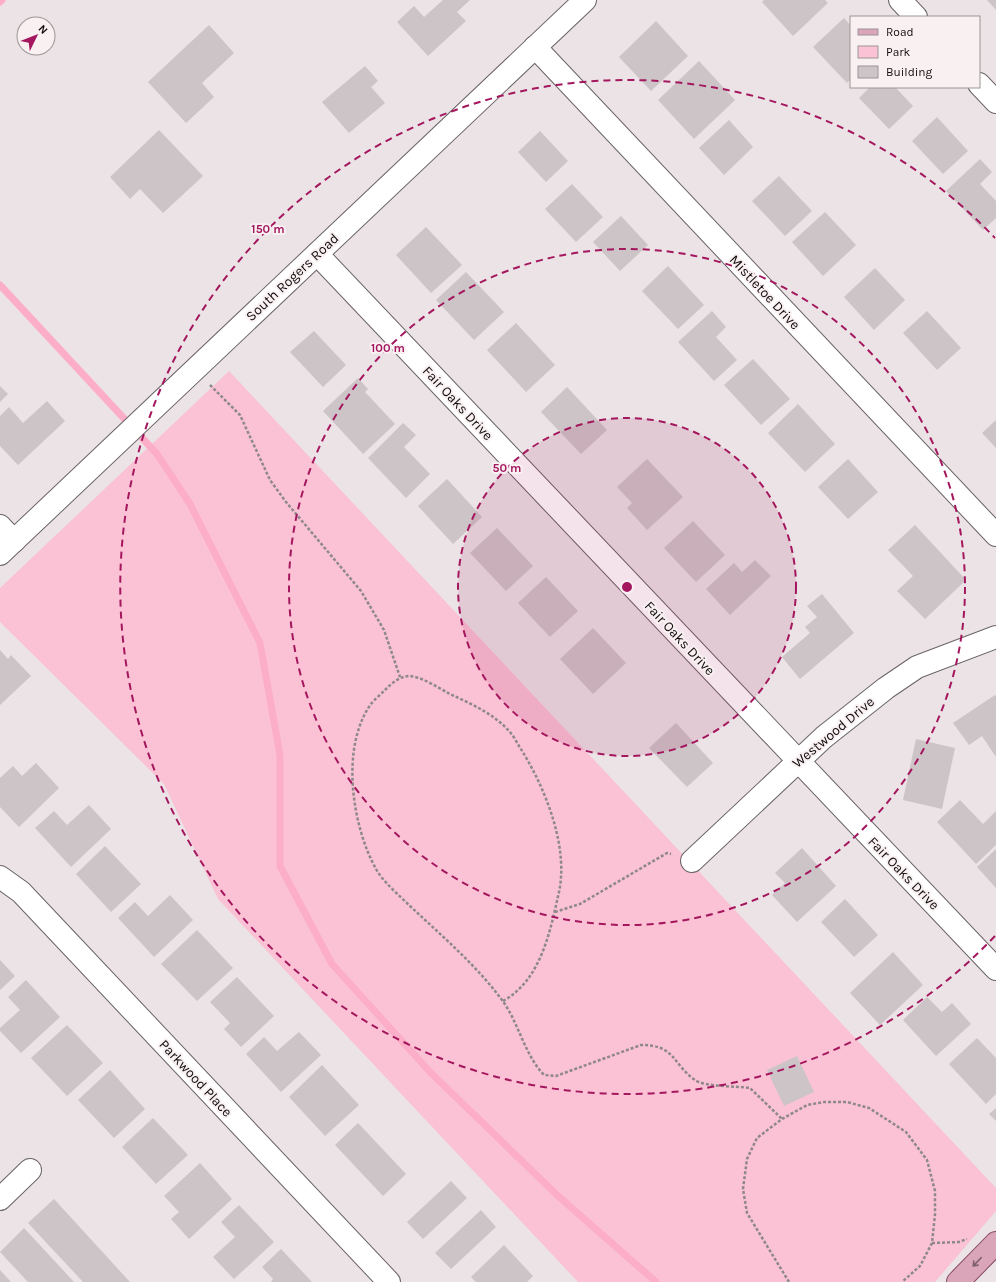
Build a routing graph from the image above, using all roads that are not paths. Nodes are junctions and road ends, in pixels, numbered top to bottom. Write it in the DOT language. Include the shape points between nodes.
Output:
graph roads {
  1 [pos="585,0"];
  2 [pos="900,0"];
  3 [pos="915,16"];
  4 [pos="535,47"];
  5 [pos="980,85"];
  6 [pos="996,102"];
  7 [pos="316,254"];
  8 [pos="996,535"];
  9 [pos="5,540"];
  10 [pos="996,637"];
  11 [pos="797,761"];
  12 [pos="692,861"];
  13 [pos="0,877"];
  14 [pos="996,969"];
  15 [pos="30,1170"];
  16 [pos="0,1199"];
  17 [pos="996,1243"];
  18 [pos="389,1282"];
  19 [pos="958,1282"];
  1 -- 4 [label="street, South Rogers Road"];
  2 -- 3 [label="street"];
  4 -- 7 [label="street, South Rogers Road"];
  4 -- 8 [label="street, Mistletoe Drive"];
  5 -- 6 [label="street"];
  7 -- 9 [label="street, South Rogers Road" via="114,446"];
  7 -- 11 [label="street, Fair Oaks Drive"];
  10 -- 11 [label="street, Westwood Drive" via="917,667 853,712"];
  11 -- 12 [label="street, Westwood Drive"];
  11 -- 14 [label="street, Fair Oaks Drive"];
  13 -- 18 [label="street, Parkwood Place" via="21,892"];
  15 -- 16 [label="street"];
  17 -- 19 [label="main road, one-way"];
}
